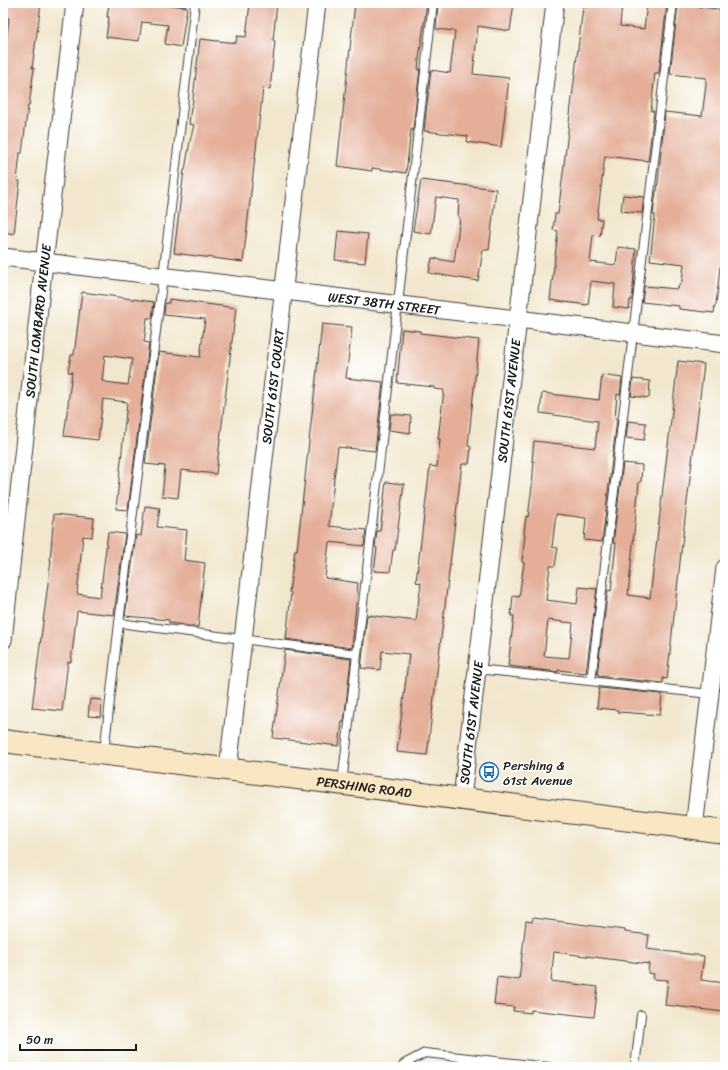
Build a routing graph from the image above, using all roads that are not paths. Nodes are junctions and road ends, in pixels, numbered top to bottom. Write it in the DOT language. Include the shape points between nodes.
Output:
graph roads {
  1 [pos="75,3"];
  2 [pos="195,3"];
  3 [pos="317,3"];
  4 [pos="433,3"];
  5 [pos="555,3"];
  6 [pos="673,3"];
  7 [pos="3,257"];
  8 [pos="44,261"];
  9 [pos="163,276"];
  10 [pos="284,290"];
  11 [pos="398,304"];
  12 [pos="518,319"];
  13 [pos="633,333"];
  14 [pos="725,344"];
  15 [pos="725,568"];
  16 [pos="119,623"];
  17 [pos="243,638"];
  18 [pos="3,640"];
  19 [pos="357,654"];
  20 [pos="477,669"];
  21 [pos="592,681"];
  22 [pos="710,694"];
  23 [pos="3,741"];
  24 [pos="104,753"];
  25 [pos="228,769"];
  26 [pos="342,783"];
  27 [pos="462,798"];
  28 [pos="694,828"];
  29 [pos="725,832"];
  30 [pos="641,1015"];
  31 [pos="403,1067"];
  32 [pos="549,1067"];
  33 [pos="635,1067"];
  1 -- 8 [label="street, SOUTH LOMBARD AVENUE"];
  2 -- 9 [label="lane"];
  3 -- 10 [label="street, SOUTH 61ST COURT"];
  4 -- 11 [label="lane"];
  5 -- 12 [label="street, SOUTH 61ST AVENUE"];
  6 -- 13 [label="lane"];
  7 -- 8 [label="street, WEST 38TH STREET"];
  8 -- 9 [label="street, WEST 38TH STREET"];
  8 -- 18 [label="street, SOUTH LOMBARD AVENUE"];
  9 -- 10 [label="street, WEST 38TH STREET"];
  9 -- 16 [label="lane"];
  10 -- 11 [label="street, WEST 38TH STREET"];
  10 -- 17 [label="street, SOUTH 61ST COURT"];
  11 -- 12 [label="street, WEST 38TH STREET"];
  11 -- 19 [label="lane"];
  12 -- 13 [label="street, WEST 38TH STREET"];
  12 -- 20 [label="street, SOUTH 61ST AVENUE"];
  13 -- 14 [label="street, WEST 38TH STREET"];
  13 -- 21 [label="lane"];
  15 -- 22 [label="street"];
  16 -- 17 [label="lane"];
  16 -- 24 [label="lane"];
  17 -- 19 [label="lane"];
  17 -- 25 [label="street, SOUTH 61ST COURT"];
  19 -- 26 [label="lane"];
  20 -- 21 [label="lane"];
  20 -- 27 [label="street, SOUTH 61ST AVENUE"];
  21 -- 22 [label="lane"];
  22 -- 28 [label="street"];
  23 -- 24 [label="main road, PERSHING ROAD"];
  24 -- 25 [label="main road, PERSHING ROAD"];
  25 -- 26 [label="main road, PERSHING ROAD"];
  26 -- 27 [label="main road, PERSHING ROAD"];
  27 -- 28 [label="main road, PERSHING ROAD"];
  28 -- 29 [label="main road, PERSHING ROAD"];
  30 -- 33 [label="lane"];
  31 -- 32 [label="lane" via="425,1053"];
}
